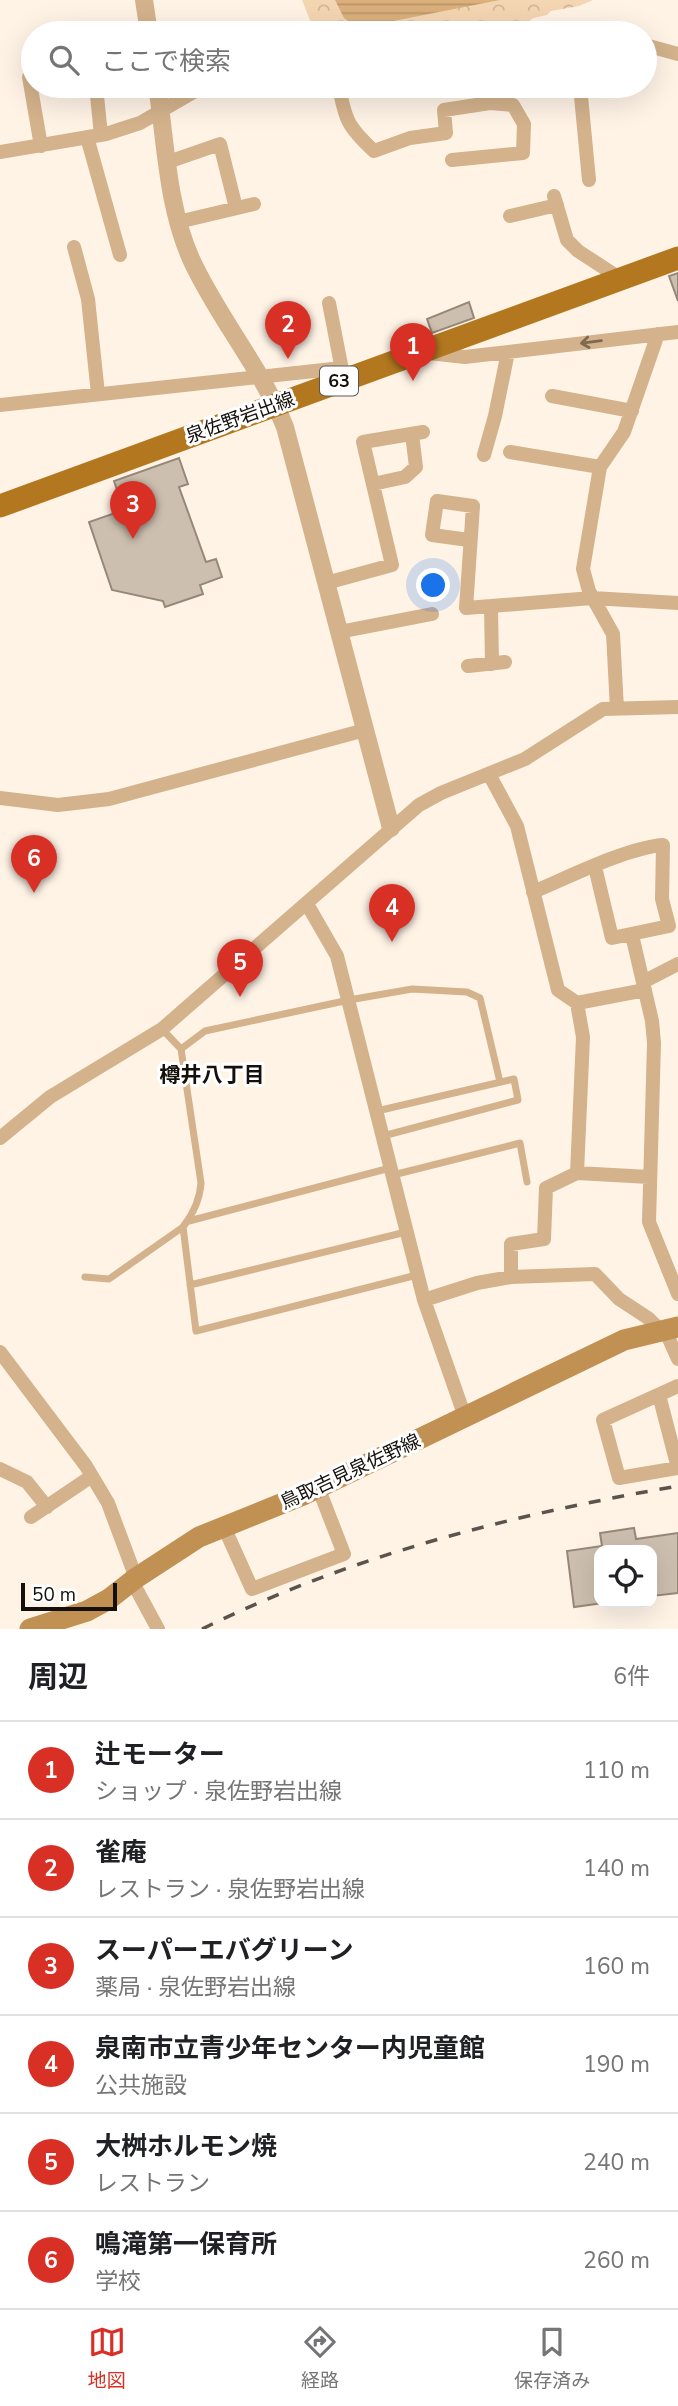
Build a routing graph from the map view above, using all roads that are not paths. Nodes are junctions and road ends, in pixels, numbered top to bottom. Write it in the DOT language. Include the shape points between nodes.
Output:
graph roads {
  1 [pos="144,0"];
  2 [pos="147,21"];
  3 [pos="657,48"];
  4 [pos="678,54"];
  5 [pos="33,98"];
  6 [pos="96,98"];
  7 [pos="159,98"];
  8 [pos="182,98"];
  9 [pos="341,98"];
  10 [pos="581,98"];
  11 [pos="161,112"];
  12 [pos="94,136"];
  13 [pos="41,146"];
  14 [pos="0,152"];
  15 [pos="452,160"];
  16 [pos="167,162"];
  17 [pos="589,180"];
  18 [pos="254,204"];
  19 [pos="236,208"];
  20 [pos="510,216"];
  21 [pos="178,222"];
  22 [pos="74,247"];
  23 [pos="120,255"];
  24 [pos="678,258"];
  25 [pos="621,279"];
  26 [pos="329,303"];
  27 [pos="678,331"];
  28 [pos="658,334"];
  29 [pos="419,352"];
  30 [pos="508,352"];
  31 [pos="343,374"];
  32 [pos="261,376"];
  33 [pos="98,394"];
  34 [pos="552,396"];
  35 [pos="276,404"];
  36 [pos="0,405"];
  37 [pos="632,411"];
  38 [pos="510,452"];
  39 [pos="484,455"];
  40 [pos="600,467"];
  41 [pos="373,484"];
  42 [pos="0,506"];
  43 [pos="469,540"];
  44 [pos="326,583"];
  45 [pos="592,598"];
  46 [pos="678,603"];
  47 [pos="492,606"];
  48 [pos="432,614"];
  49 [pos="339,632"];
  50 [pos="468,666"];
  51 [pos="678,707"];
  52 [pos="617,709"];
  53 [pos="365,730"];
  54 [pos="489,774"];
  55 [pos="0,798"];
  56 [pos="391,828"];
  57 [pos="595,867"];
  58 [pos="533,892"];
  59 [pos="307,904"];
  60 [pos="632,935"];
  61 [pos="678,964"];
  62 [pos="644,986"];
  63 [pos="349,1000"];
  64 [pos="578,1003"];
  65 [pos="162,1029"];
  66 [pos="181,1049"];
  67 [pos="500,1082"];
  68 [pos="377,1111"];
  69 [pos="383,1136"];
  70 [pos="0,1138"];
  71 [pos="392,1171"];
  72 [pos="577,1173"];
  73 [pos="649,1177"];
  74 [pos="527,1182"];
  75 [pos="185,1224"];
  76 [pos="407,1232"];
  77 [pos="418,1275"];
  78 [pos="85,1277"];
  79 [pos="511,1277"];
  80 [pos="190,1285"];
  81 [pos="678,1294"];
  82 [pos="424,1300"];
  83 [pos="668,1329"];
  84 [pos="0,1352"];
  85 [pos="678,1359"];
  86 [pos="678,1386"];
  87 [pos="659,1395"];
  88 [pos="466,1417"];
  89 [pos="0,1469"];
  90 [pos="92,1476"];
  91 [pos="318,1488"];
  92 [pos="47,1507"];
  93 [pos="32,1517"];
  94 [pos="224,1527"];
  95 [pos="134,1579"];
  96 [pos="30,1629"];
  97 [pos="158,1629"];
  1 -- 2 [label="street"];
  3 -- 4 [label="street"];
  5 -- 13 [label="street"];
  6 -- 12 [label="street"];
  7 -- 11 [label="street"];
  8 -- 11 [label="street"];
  9 -- 15 [label="street" via="344,116 374,151 410,138 446,133 443,110 490,103 513,105 524,124 523,153"];
  10 -- 17 [label="street"];
  11 -- 12 [label="street"];
  11 -- 16 [label="street"];
  12 -- 13 [label="street"];
  12 -- 23 [label="street"];
  13 -- 14 [label="street"];
  16 -- 19 [label="street" via="220,144"];
  16 -- 21 [label="street"];
  18 -- 19 [label="street"];
  19 -- 21 [label="street"];
  20 -- 25 [label="street" via="555,201 567,240"];
  21 -- 32 [label="street" via="202,281"];
  22 -- 33 [label="street" via="88,299"];
  24 -- 25 [label="main road, 泉佐野岩出線 / 63"];
  25 -- 29 [label="main road, 泉佐野岩出線 / 63"];
  26 -- 31 [label="street"];
  27 -- 28 [label="street"];
  28 -- 30 [label="street, one-way"];
  28 -- 37 [label="street"];
  29 -- 30 [label="street" via="465,357"];
  29 -- 31 [label="main road, 泉佐野岩出線 / 63"];
  30 -- 39 [label="street"];
  31 -- 32 [label="street"];
  31 -- 35 [label="main road, 泉佐野岩出線 / 63"];
  32 -- 33 [label="street"];
  32 -- 35 [label="street"];
  33 -- 36 [label="street"];
  34 -- 37 [label="street"];
  35 -- 42 [label="main road, 泉佐野岩出線 / 63"];
  35 -- 44 [label="street"];
  37 -- 40 [label="street"];
  38 -- 40 [label="street"];
  40 -- 45 [label="street" via="583,569"];
  41 -- 41 [label="street" via="405,477 416,467 417,433 363,442"];
  41 -- 44 [label="street" via="392,565"];
  43 -- 47 [label="street" via="466,608"];
  44 -- 49 [label="street"];
  45 -- 46 [label="street"];
  45 -- 47 [label="street"];
  45 -- 52 [label="street" via="612,634"];
  47 -- 50 [label="street" via="498,663"];
  48 -- 49 [label="street"];
  49 -- 53 [label="street"];
  51 -- 52 [label="street"];
  52 -- 54 [label="street" via="603,709 524,759"];
  53 -- 55 [label="street" via="109,799 58,805"];
  53 -- 56 [label="street"];
  54 -- 56 [label="street" via="419,805"];
  54 -- 58 [label="street" via="516,826"];
  56 -- 59 [label="street"];
  57 -- 58 [label="street"];
  57 -- 60 [label="street" via="612,938"];
  57 -- 60 [label="street" via="647,846 663,845 662,898 669,926"];
  58 -- 64 [label="street" via="558,990"];
  59 -- 63 [label="street" via="337,956"];
  59 -- 65 [label="street"];
  60 -- 62 [label="street"];
  61 -- 62 [label="street"];
  62 -- 64 [label="street"];
  62 -- 73 [label="street" via="654,1043"];
  63 -- 66 [label="lane" via="205,1031"];
  63 -- 67 [label="lane" via="412,989 467,992 480,998"];
  63 -- 68 [label="street"];
  64 -- 72 [label="street" via="583,1037"];
  65 -- 66 [label="lane"];
  65 -- 70 [label="street" via="50,1097"];
  66 -- 75 [label="lane" via="201,1183"];
  67 -- 68 [label="lane"];
  67 -- 69 [label="lane" via="514,1079 518,1100"];
  68 -- 69 [label="street"];
  69 -- 71 [label="street"];
  71 -- 74 [label="lane" via="520,1143"];
  71 -- 75 [label="lane"];
  71 -- 76 [label="street"];
  72 -- 73 [label="street"];
  72 -- 79 [label="street" via="547,1188 544,1239 511,1244"];
  73 -- 81 [label="street" via="649,1222"];
  75 -- 78 [label="lane" via="109,1279"];
  75 -- 80 [label="lane"];
  76 -- 77 [label="street"];
  76 -- 80 [label="lane"];
  77 -- 80 [label="lane" via="196,1331"];
  77 -- 82 [label="street"];
  79 -- 82 [label="street"];
  79 -- 83 [label="street" via="595,1275 619,1299"];
  82 -- 88 [label="street"];
  83 -- 85 [label="street"];
  83 -- 88 [label="main road, 鳥取吉見泉佐野線" via="624,1340"];
  84 -- 90 [label="street"];
  86 -- 87 [label="street"];
  87 -- 87 [label="street" via="678,1468 619,1478 603,1420"];
  88 -- 91 [label="main road, 鳥取吉見泉佐野線"];
  89 -- 92 [label="street" via="27,1482"];
  90 -- 92 [label="street"];
  90 -- 95 [label="street" via="108,1503"];
  91 -- 94 [label="main road, 鳥取吉見泉佐野線"];
  91 -- 94 [label="street" via="344,1554 252,1589"];
  92 -- 93 [label="street"];
  94 -- 95 [label="main road, 鳥取吉見泉佐野線"];
  95 -- 96 [label="main road, 鳥取吉見泉佐野線" via="87,1611"];
  95 -- 97 [label="street"];
}
